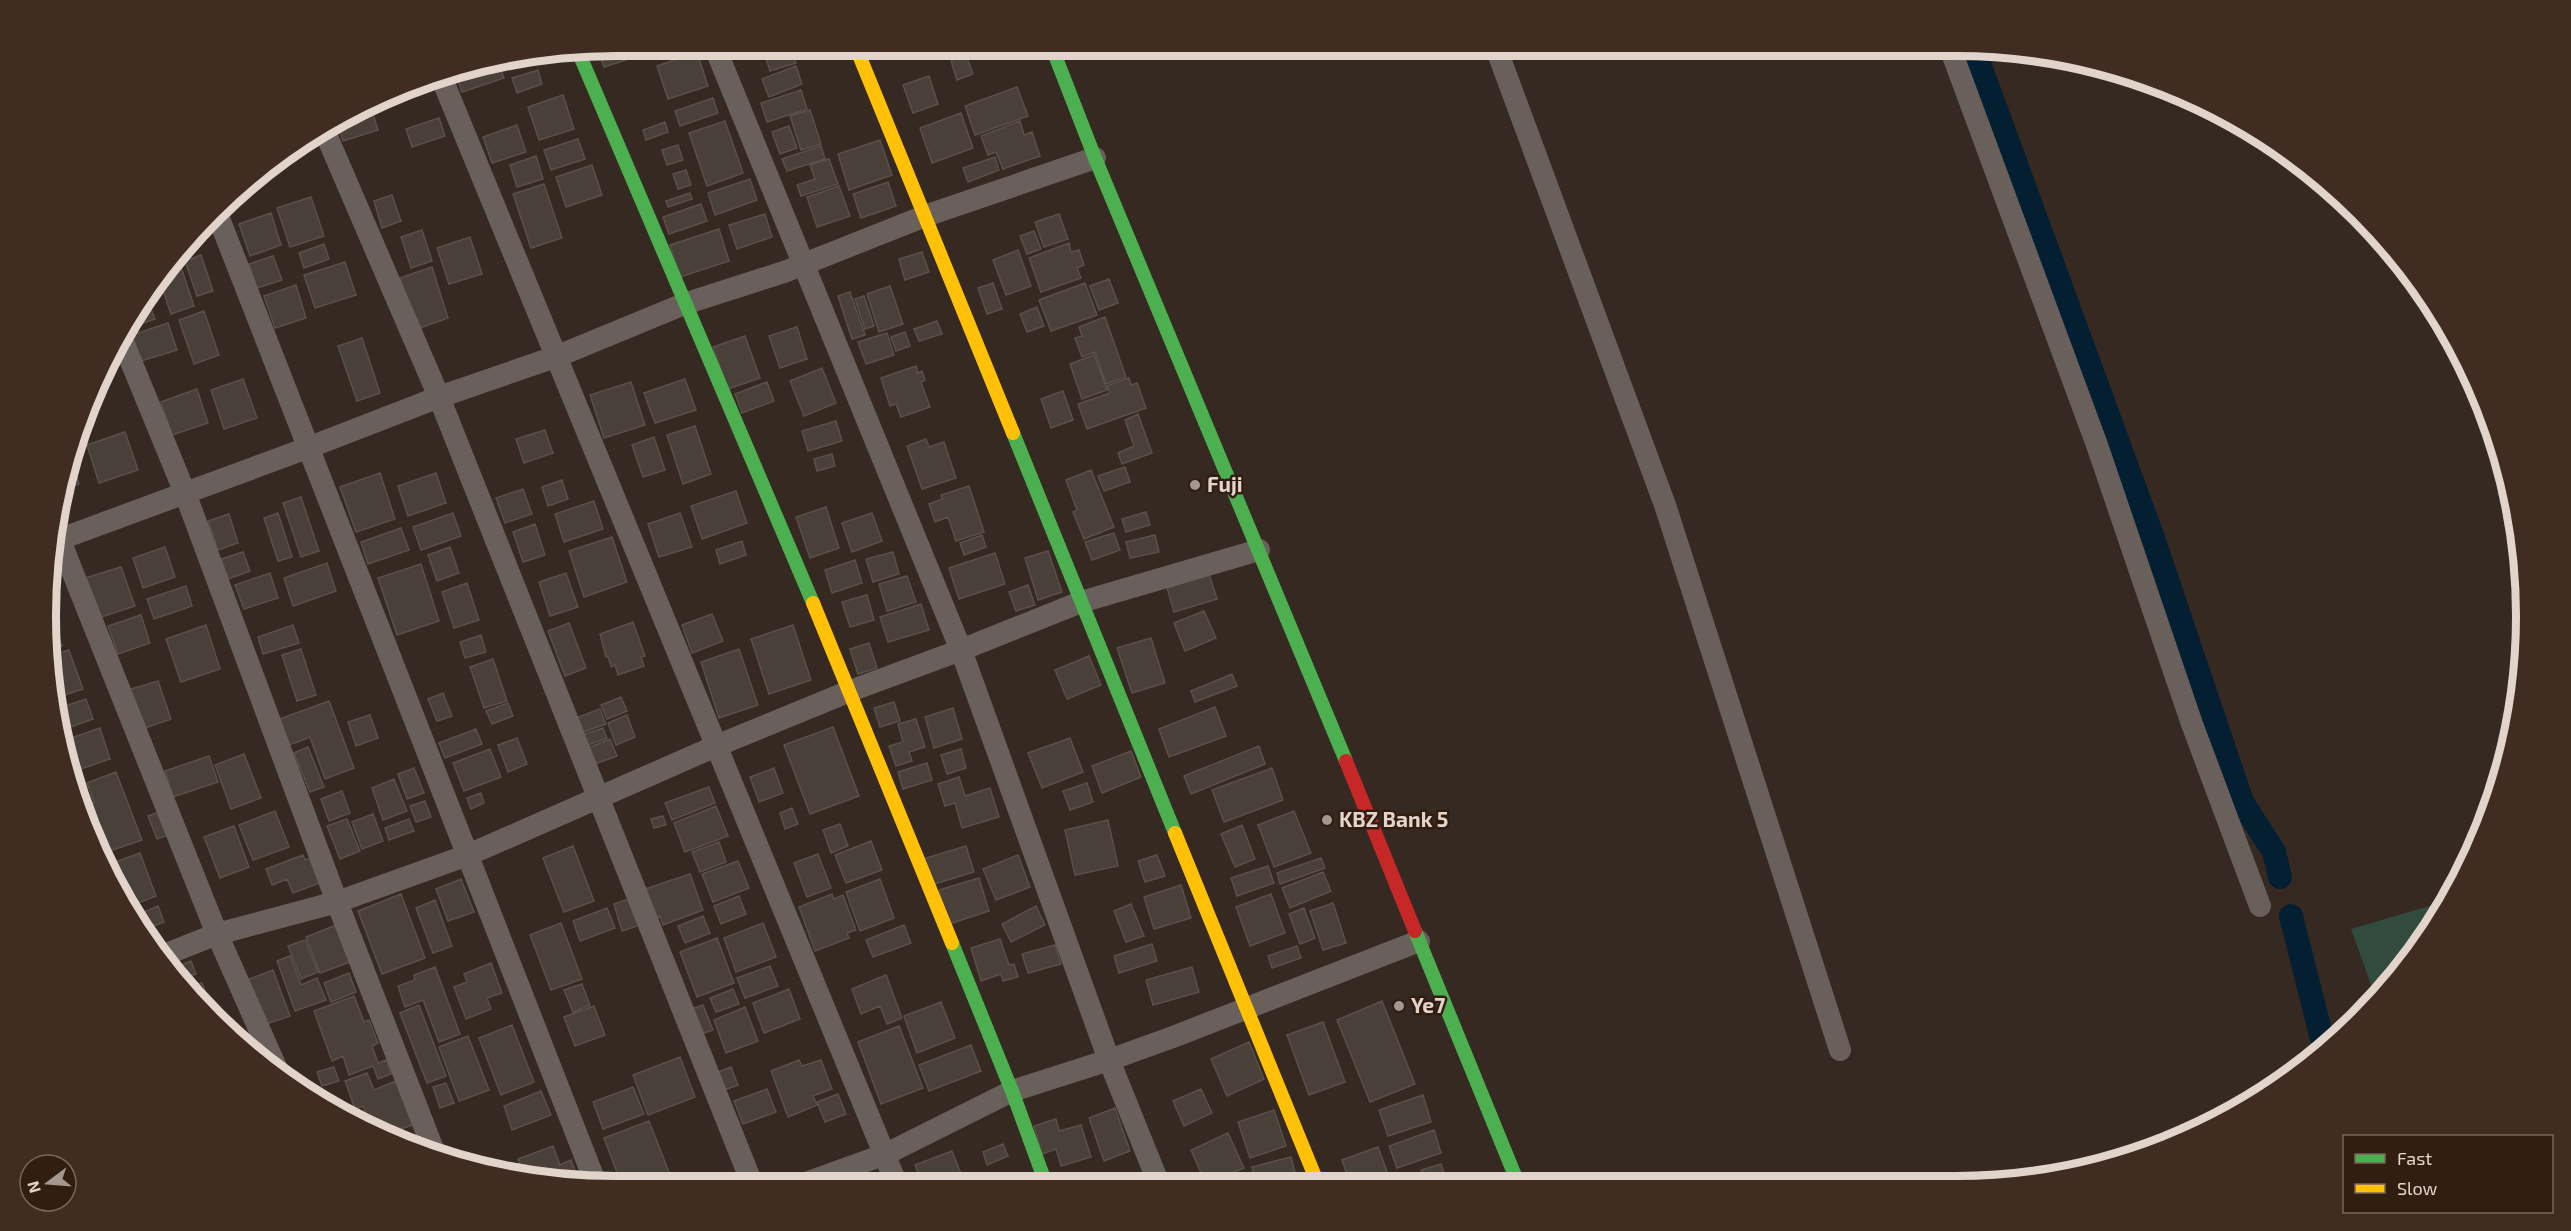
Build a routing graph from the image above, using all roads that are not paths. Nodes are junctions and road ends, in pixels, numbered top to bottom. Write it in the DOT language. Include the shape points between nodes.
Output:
graph roads {
  1 [pos="719,56"];
  2 [pos="860,56"];
  3 [pos="1055,56"];
  4 [pos="1499,56"];
  5 [pos="1953,56"];
  6 [pos="580,57"];
  7 [pos="444,83"];
  8 [pos="327,136"];
  9 [pos="1095,158"];
  10 [pos="925,216"];
  11 [pos="220,220"];
  12 [pos="804,264"];
  13 [pos="684,304"];
  14 [pos="125,346"];
  15 [pos="558,356"];
  16 [pos="439,397"];
  17 [pos="310,447"];
  18 [pos="185,493"];
  19 [pos="61,535"];
  20 [pos="60,543"];
  21 [pos="1259,550"];
  22 [pos="1081,602"];
  23 [pos="961,650"];
  24 [pos="850,691"];
  25 [pos="716,746"];
  26 [pos="598,799"];
  27 [pos="468,855"];
  28 [pos="336,902"];
  29 [pos="2260,906"];
  30 [pos="217,934"];
  31 [pos="1419,941"];
  32 [pos="169,953"];
  33 [pos="1247,1007"];
  34 [pos="1840,1050"];
  35 [pos="272,1057"];
  36 [pos="1109,1060"];
  37 [pos="1012,1091"];
  38 [pos="431,1145"];
  39 [pos="886,1154"];
  40 [pos="592,1174"];
  41 [pos="749,1175"];
  42 [pos="828,1175"];
  43 [pos="893,1175"];
  44 [pos="1042,1175"];
  45 [pos="1155,1175"];
  46 [pos="1314,1175"];
  47 [pos="1515,1175"];
  1 -- 12 [label="street"];
  2 -- 10 [label="main road"];
  3 -- 9 [label="main road"];
  4 -- 34 [label="street" via="1665,505"];
  5 -- 29 [label="street" via="2097,445 2192,724"];
  6 -- 13 [label="main road"];
  7 -- 15 [label="street"];
  8 -- 16 [label="street"];
  9 -- 10 [label="street"];
  9 -- 21 [label="main road"];
  10 -- 12 [label="street"];
  10 -- 22 [label="main road"];
  11 -- 17 [label="street"];
  12 -- 13 [label="street"];
  12 -- 23 [label="street"];
  13 -- 15 [label="street"];
  13 -- 24 [label="main road"];
  14 -- 18 [label="street"];
  15 -- 16 [label="street"];
  15 -- 25 [label="street"];
  16 -- 17 [label="street"];
  16 -- 26 [label="street"];
  17 -- 18 [label="street"];
  17 -- 27 [label="street"];
  18 -- 19 [label="street"];
  18 -- 28 [label="street"];
  20 -- 30 [label="street"];
  21 -- 22 [label="street"];
  21 -- 31 [label="main road"];
  22 -- 23 [label="street"];
  22 -- 33 [label="main road"];
  23 -- 24 [label="street"];
  23 -- 36 [label="street"];
  24 -- 25 [label="street"];
  24 -- 37 [label="main road"];
  25 -- 26 [label="street"];
  25 -- 39 [label="street"];
  26 -- 27 [label="street"];
  26 -- 41 [label="street"];
  27 -- 28 [label="street"];
  27 -- 40 [label="street"];
  28 -- 30 [label="street"];
  28 -- 38 [label="street"];
  30 -- 32 [label="street"];
  30 -- 35 [label="street"];
  31 -- 33 [label="street"];
  31 -- 47 [label="main road"];
  33 -- 36 [label="street"];
  33 -- 46 [label="main road"];
  36 -- 37 [label="street"];
  36 -- 45 [label="street"];
  37 -- 39 [label="street"];
  37 -- 44 [label="main road"];
  39 -- 42 [label="street"];
  39 -- 43 [label="street"];
}
